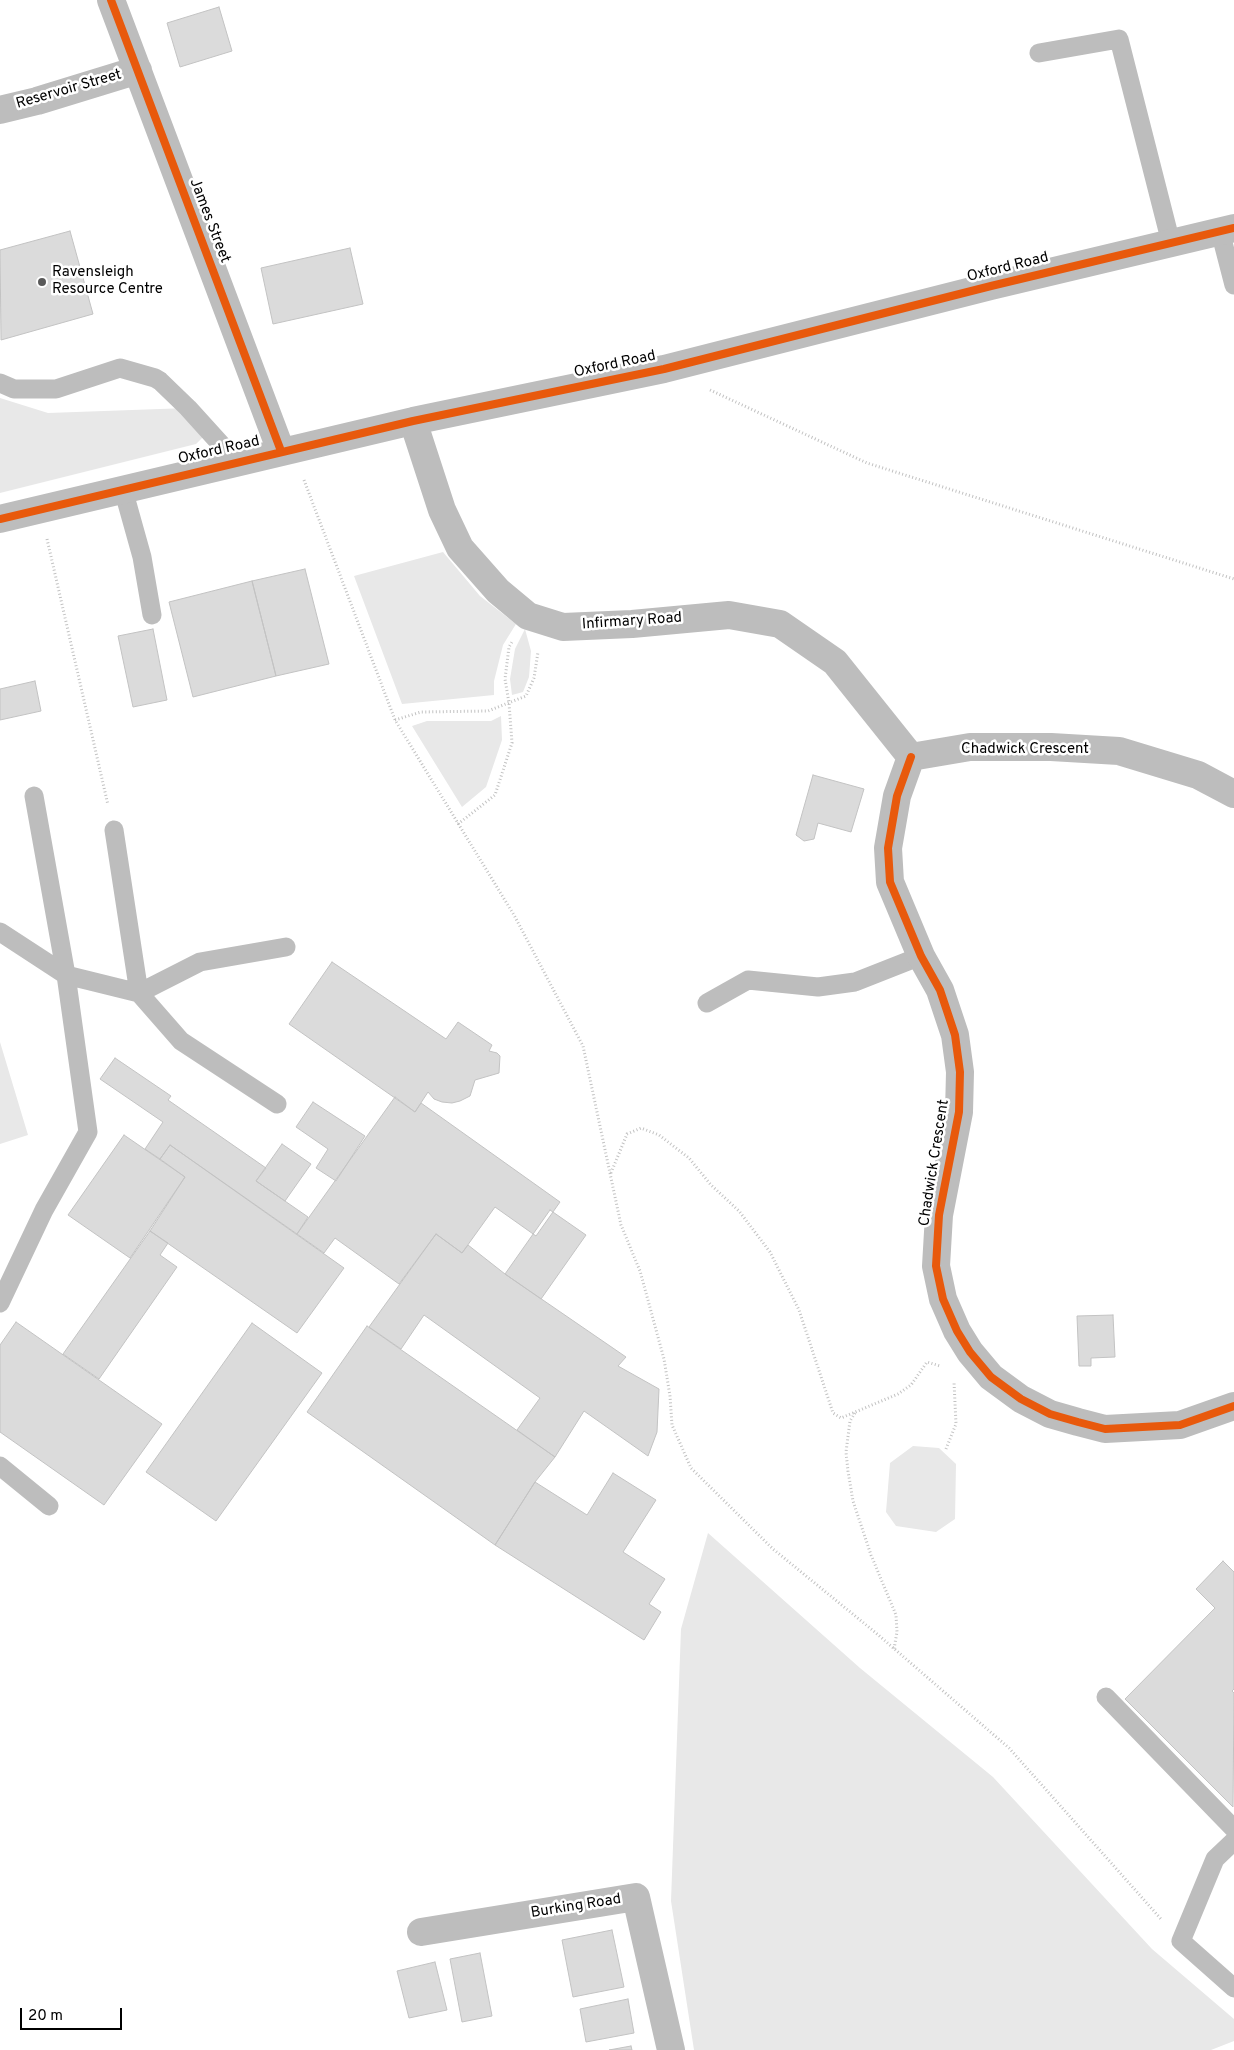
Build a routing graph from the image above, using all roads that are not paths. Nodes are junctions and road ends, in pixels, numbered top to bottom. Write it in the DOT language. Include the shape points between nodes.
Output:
graph roads {
  1 [pos="112,0"];
  2 [pos="1039,52"];
  3 [pos="138,70"];
  4 [pos="0,110"];
  5 [pos="1227,230"];
  6 [pos="1171,243"];
  7 [pos="1234,285"];
  8 [pos="0,383"];
  9 [pos="413,421"];
  10 [pos="287,450"];
  11 [pos="236,461"];
  12 [pos="124,489"];
  13 [pos="0,519"];
  14 [pos="152,615"];
  15 [pos="911,757"];
  16 [pos="1234,794"];
  17 [pos="34,796"];
  18 [pos="114,830"];
  19 [pos="0,932"];
  20 [pos="286,947"];
  21 [pos="921,956"];
  22 [pos="66,975"];
  23 [pos="139,993"];
  24 [pos="707,1003"];
  25 [pos="277,1104"];
  26 [pos="0,1303"];
  27 [pos="1234,1406"];
  28 [pos="0,1466"];
  29 [pos="49,1506"];
  30 [pos="1106,1697"];
  31 [pos="1234,1830"];
  32 [pos="1234,1841"];
  33 [pos="421,1932"];
  34 [pos="1234,1988"];
  35 [pos="671,2050"];
  1 -- 3 [label="street, James Street"];
  2 -- 6 [label="lane" via="1119,39"];
  3 -- 4 [label="street, Reservoir Street"];
  3 -- 10 [label="street, James Street"];
  5 -- 6 [label="street, Oxford Road"];
  5 -- 7 [label="lane"];
  6 -- 9 [label="street, Oxford Road" via="664,369"];
  8 -- 11 [label="lane" via="14,389 56,389 120,368 155,378 188,408"];
  9 -- 10 [label="street, Oxford Road"];
  9 -- 15 [label="street, Infirmary Road" via="442,510 460,548 498,590 528,616 563,626 632,624 730,615 780,624 835,662"];
  10 -- 11 [label="street, Oxford Road"];
  11 -- 12 [label="street, Oxford Road"];
  12 -- 13 [label="street, Oxford Road"];
  12 -- 14 [label="lane" via="142,557"];
  15 -- 16 [label="street, Chadwick Crescent" via="970,747 1119,751 1198,775"];
  15 -- 21 [label="street, Chadwick Crescent" via="896,805 888,848 890,882"];
  17 -- 22 [label="lane"];
  18 -- 23 [label="lane"];
  19 -- 22 [label="lane"];
  20 -- 23 [label="lane" via="200,962"];
  21 -- 24 [label="lane" via="855,982 818,987 748,980"];
  21 -- 27 [label="street, Chadwick Crescent" via="940,990 955,1035 959,1063 959,1112 939,1215 936,1266 943,1300 970,1352 991,1377 1021,1400 1050,1414 1106,1429 1180,1425"];
  22 -- 23 [label="lane"];
  22 -- 26 [label="lane" via="88,1132 44,1210"];
  23 -- 25 [label="lane" via="181,1041"];
  28 -- 29 [label="lane"];
  30 -- 31 [label="lane"];
  32 -- 34 [label="lane" via="1215,1859 1181,1941"];
  33 -- 35 [label="street, Burking Road" via="636,1897"];
}
